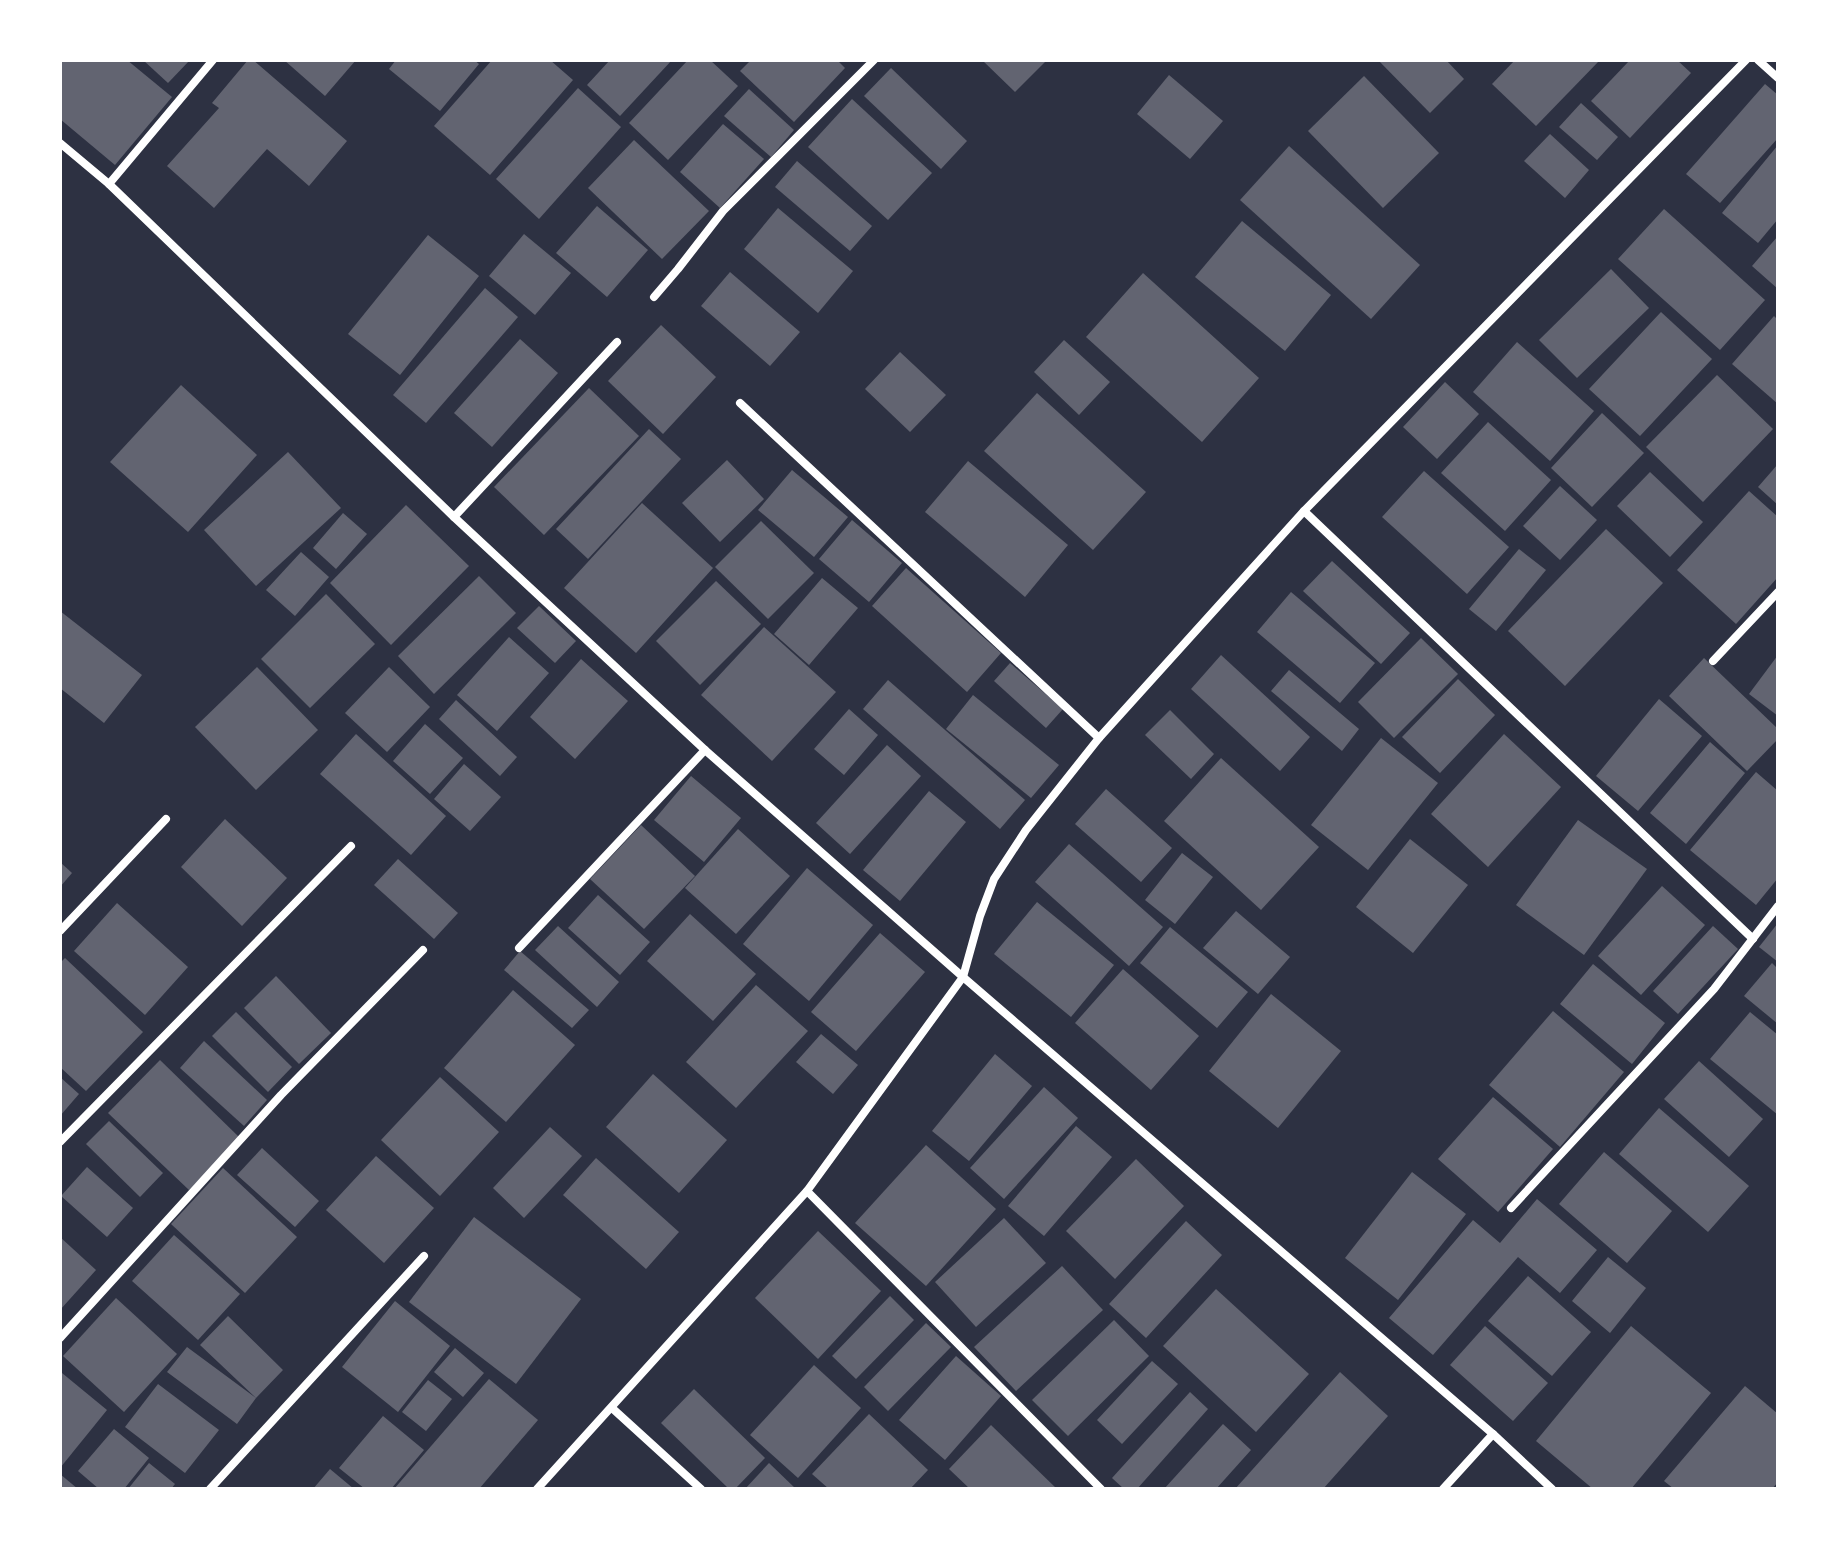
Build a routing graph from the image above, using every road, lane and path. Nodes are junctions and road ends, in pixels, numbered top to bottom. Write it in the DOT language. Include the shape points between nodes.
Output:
graph roads {
  1 [pos="213,60"];
  2 [pos="874,60"];
  3 [pos="1746,60"];
  4 [pos="1758,60"];
  5 [pos="1778,78"];
  6 [pos="61,147"];
  7 [pos="109,184"];
  8 [pos="654,297"];
  9 [pos="617,342"];
  10 [pos="740,403"];
  11 [pos="1304,511"];
  12 [pos="454,517"];
  13 [pos="1778,592"];
  14 [pos="1713,661"];
  15 [pos="1099,738"];
  16 [pos="705,750"];
  17 [pos="166,819"];
  18 [pos="351,846"];
  19 [pos="1778,906"];
  20 [pos="60,931"];
  21 [pos="1753,939"];
  22 [pos="519,948"];
  23 [pos="423,950"];
  24 [pos="963,977"];
  25 [pos="60,1142"];
  26 [pos="807,1191"];
  27 [pos="1511,1208"];
  28 [pos="424,1256"];
  29 [pos="60,1338"];
  30 [pos="612,1408"];
  31 [pos="1493,1434"];
  32 [pos="210,1489"];
  33 [pos="537,1489"];
  34 [pos="701,1489"];
  35 [pos="1101,1489"];
  36 [pos="1443,1489"];
  37 [pos="1552,1489"];
  1 -- 7 [label="street"];
  2 -- 8 [label="street" via="723,211"];
  3 -- 11 [label="street"];
  4 -- 5 [label="street"];
  6 -- 7 [label="street"];
  7 -- 12 [label="street"];
  9 -- 12 [label="street"];
  10 -- 15 [label="street"];
  11 -- 15 [label="street"];
  11 -- 21 [label="street"];
  12 -- 16 [label="street"];
  13 -- 14 [label="street"];
  15 -- 24 [label="street" via="994,879"];
  16 -- 22 [label="street"];
  16 -- 24 [label="street"];
  17 -- 20 [label="street"];
  18 -- 25 [label="street"];
  19 -- 21 [label="street"];
  21 -- 27 [label="street" via="1714,989"];
  23 -- 29 [label="street" via="281,1095"];
  24 -- 26 [label="street"];
  24 -- 31 [label="street"];
  26 -- 30 [label="street"];
  26 -- 35 [label="street"];
  28 -- 32 [label="street"];
  30 -- 33 [label="street"];
  30 -- 34 [label="street"];
  31 -- 36 [label="street"];
  31 -- 37 [label="street"];
}
